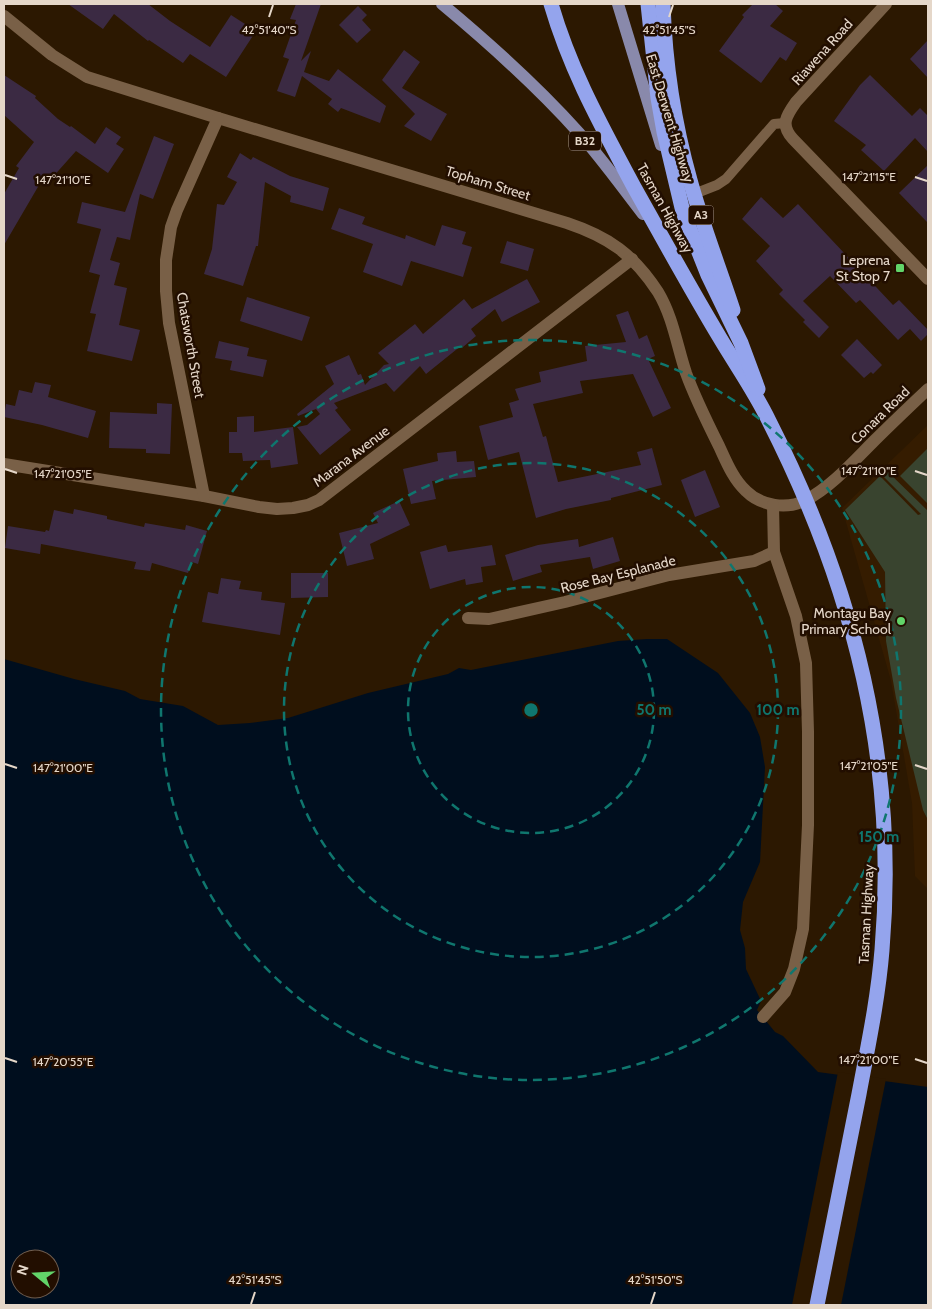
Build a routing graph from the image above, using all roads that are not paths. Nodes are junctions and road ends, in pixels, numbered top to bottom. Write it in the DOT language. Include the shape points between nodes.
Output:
graph roads {
  1 [pos="442,4"];
  2 [pos="551,4"];
  3 [pos="618,4"];
  4 [pos="648,4"];
  5 [pos="664,4"];
  6 [pos="886,4"];
  7 [pos="4,16"];
  8 [pos="218,118"];
  9 [pos="786,123"];
  10 [pos="694,194"];
  11 [pos="683,212"];
  12 [pos="665,242"];
  13 [pos="632,259"];
  14 [pos="928,279"];
  15 [pos="928,389"];
  16 [pos="768,419"];
  17 [pos="4,464"];
  18 [pos="204,496"];
  19 [pos="773,505"];
  20 [pos="774,552"];
  21 [pos="468,618"];
  22 [pos="763,1017"];
  23 [pos="817,1305"];
  1 -- 12 [label="main road, B32" via="496,49 578,132"];
  2 -- 12 [label="highway, Tasman Highway / A3" via="576,75"];
  3 -- 11 [label="main road, East Derwent Highway / A3"];
  4 -- 11 [label="highway, Tasman Highway / A3" via="660,106"];
  5 -- 10 [label="highway, A3" via="670,90"];
  6 -- 9 [label="street, Riawena Road" via="796,102"];
  7 -- 8 [label="street, Topham Street" via="52,56 87,77"];
  8 -- 13 [label="street, Topham Street" via="567,223 602,237"];
  8 -- 18 [label="street, Chatsworth Street" via="177,210 166,260 169,323"];
  9 -- 10 [label="lane" via="774,124 726,179"];
  9 -- 14 [label="street" via="786,131 793,139"];
  10 -- 16 [label="highway, A3"];
  11 -- 16 [label="highway, Tasman Highway / A3" via="708,276 741,343"];
  12 -- 16 [label="highway, Tasman Highway / A3"];
  13 -- 18 [label="street, Marana Avenue" via="319,500 308,505 277,509"];
  13 -- 19 [label="street, Topham Street" via="666,307 687,376 730,468 746,491"];
  15 -- 19 [label="street, Conara Road" via="831,482 805,501"];
  16 -- 23 [label="highway, Tasman Highway / A3" via="825,546 854,634 875,732 884,815 886,881 874,1012"];
  17 -- 18 [label="street, Marana Avenue"];
  19 -- 20 [label="street"];
  20 -- 21 [label="street, Rose Bay Esplanade" via="754,560 669,576 489,619"];
  20 -- 22 [label="street" via="796,616 806,663 808,825 803,929 796,961 785,992"];
}
